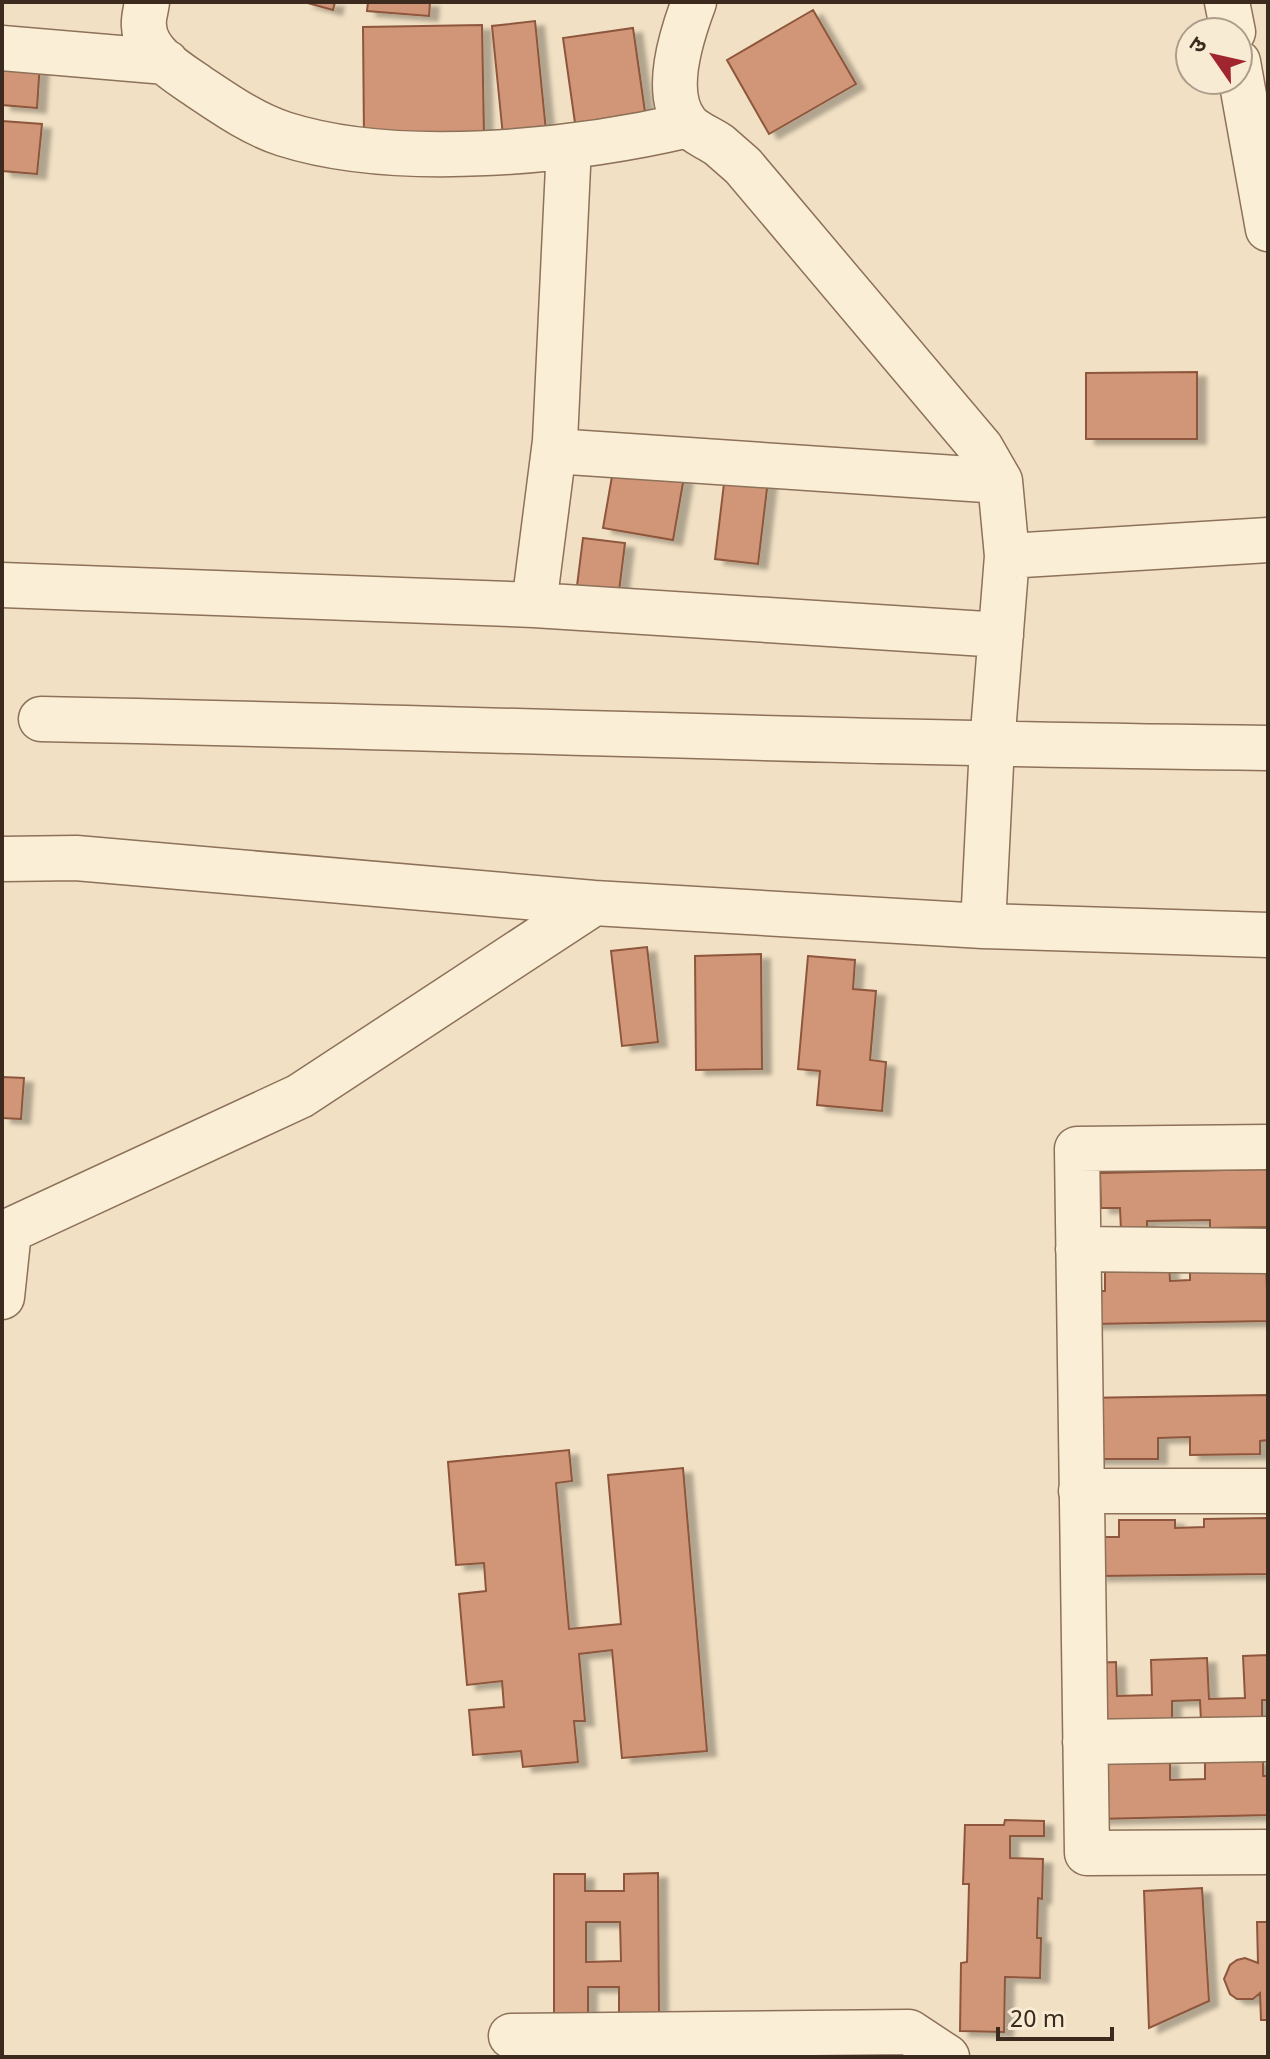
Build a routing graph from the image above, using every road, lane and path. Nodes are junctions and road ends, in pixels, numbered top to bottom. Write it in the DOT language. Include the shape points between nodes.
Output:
graph roads {
  1 [pos="147,2"];
  2 [pos="694,2"];
  3 [pos="2,48"];
  4 [pos="166,62"];
  5 [pos="1244,96"];
  6 [pos="688,125"];
  7 [pos="569,146"];
  8 [pos="1268,229"];
  9 [pos="554,451"];
  10 [pos="1000,481"];
  11 [pos="1268,540"];
  12 [pos="1007,556"];
  13 [pos="2,585"];
  14 [pos="534,605"];
  15 [pos="1001,635"];
  16 [pos="41,719"];
  17 [pos="992,745"];
  18 [pos="1268,748"];
  19 [pos="2,859"];
  20 [pos="594,903"];
  21 [pos="983,926"];
  22 [pos="1268,935"];
  23 [pos="1268,1147"];
  24 [pos="6,1233"];
  25 [pos="1078,1249"];
  26 [pos="1268,1251"];
  27 [pos="2,1297"];
  28 [pos="1081,1491"];
  29 [pos="1268,1491"];
  30 [pos="1268,1739"];
  31 [pos="1085,1742"];
  32 [pos="1268,1852"];
  33 [pos="511,2036"];
  34 [pos="947,2057"];
  1 -- 4 [label="street" via="143,28"];
  2 -- 6 [label="street" via="675,77 678,106"];
  3 -- 4 [label="street"];
  4 -- 7 [label="street" via="245,117 324,145 398,154"];
  5 -- 8 [label="street"];
  6 -- 7 [label="street"];
  6 -- 10 [label="street" via="743,166 981,448"];
  7 -- 9 [label="street"];
  9 -- 10 [label="street"];
  9 -- 14 [label="street"];
  10 -- 12 [label="street"];
  11 -- 12 [label="street"];
  12 -- 15 [label="street"];
  13 -- 14 [label="street"];
  14 -- 15 [label="street"];
  15 -- 17 [label="street"];
  16 -- 17 [label="street"];
  17 -- 18 [label="street"];
  17 -- 21 [label="street"];
  19 -- 20 [label="street" via="76,858"];
  20 -- 21 [label="street"];
  20 -- 24 [label="street" via="300,1096"];
  21 -- 22 [label="street"];
  23 -- 25 [label="street" via="1077,1149"];
  24 -- 27 [label="street"];
  25 -- 26 [label="street"];
  25 -- 28 [label="street"];
  28 -- 29 [label="street"];
  28 -- 31 [label="street"];
  30 -- 31 [label="street"];
  31 -- 32 [label="street" via="1087,1853"];
  33 -- 34 [label="street" via="909,2032"];
}
